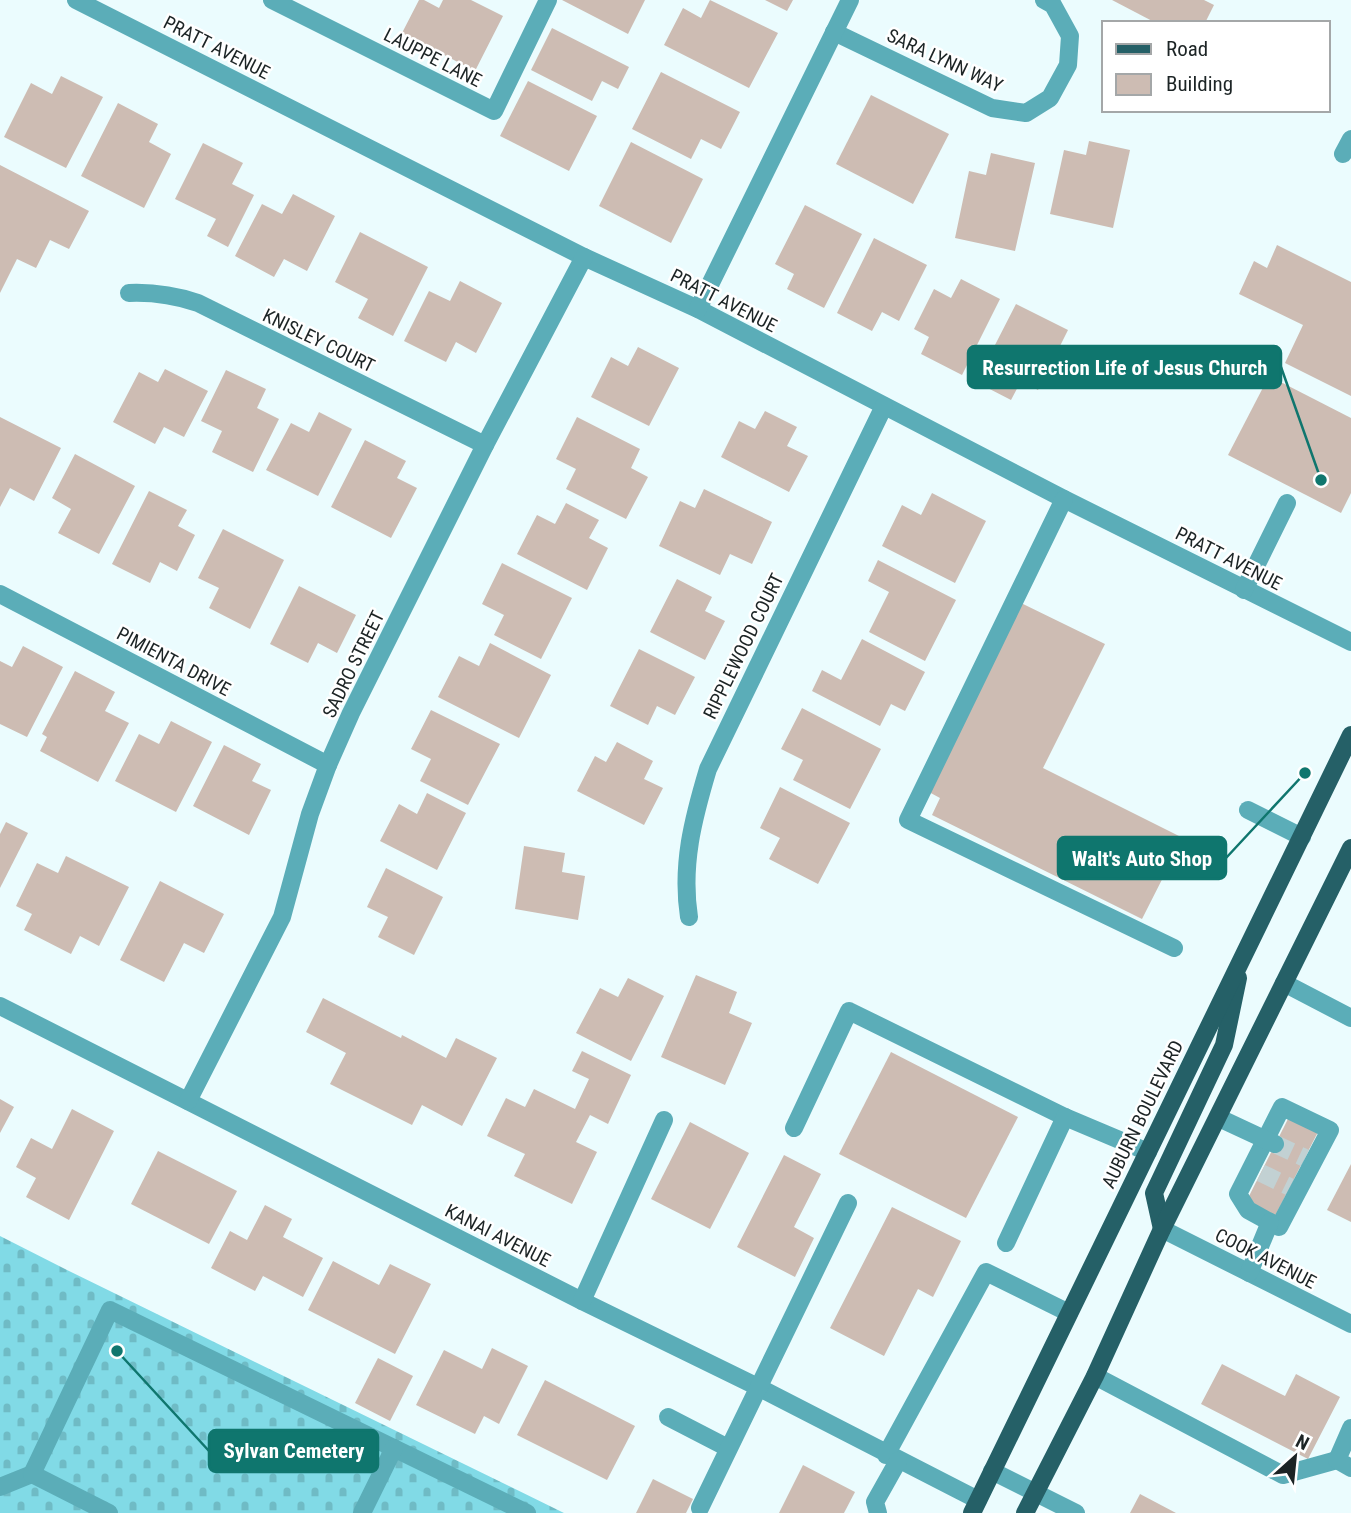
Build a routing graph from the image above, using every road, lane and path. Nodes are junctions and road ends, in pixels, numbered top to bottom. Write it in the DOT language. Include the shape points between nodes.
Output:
graph roads {
  1 [pos="76,0"];
  2 [pos="548,0"];
  3 [pos="850,0"];
  4 [pos="1044,0"];
  5 [pos="278,1"];
  6 [pos="834,32"];
  7 [pos="584,257"];
  8 [pos="129,293"];
  9 [pos="698,309"];
  10 [pos="884,406"];
  11 [pos="485,445"];
  12 [pos="1065,499"];
  13 [pos="1287,503"];
  14 [pos="1244,590"];
  15 [pos="0,594"];
  16 [pos="1351,642"];
  17 [pos="1351,735"];
  18 [pos="328,765"];
  19 [pos="1248,810"];
  20 [pos="1302,836"];
  21 [pos="1351,848"];
  22 [pos="689,917"];
  23 [pos="1174,948"];
  24 [pos="1244,951"];
  25 [pos="1284,983"];
  26 [pos="0,1006"];
  27 [pos="1351,1018"];
  28 [pos="188,1101"];
  29 [pos="1065,1117"];
  30 [pos="1219,1118"];
  31 [pos="664,1120"];
  32 [pos="794,1128"];
  33 [pos="1271,1142"];
  34 [pos="1148,1152"];
  35 [pos="848,1203"];
  36 [pos="1270,1222"];
  37 [pos="1162,1229"];
  38 [pos="1006,1243"];
  39 [pos="1249,1273"];
  40 [pos="582,1301"];
  41 [pos="1069,1313"];
  42 [pos="1351,1324"];
  43 [pos="1095,1376"];
  44 [pos="758,1387"];
  45 [pos="668,1417"];
  46 [pos="1351,1428"];
  47 [pos="394,1448"];
  48 [pos="728,1448"];
  49 [pos="892,1458"];
  50 [pos="1344,1464"];
  51 [pos="992,1471"];
  52 [pos="32,1474"];
  53 [pos="0,1488"];
  54 [pos="1035,1492"];
  55 [pos="701,1507"];
  56 [pos="975,1507"];
  57 [pos="109,1513"];
  58 [pos="362,1513"];
  59 [pos="527,1513"];
  60 [pos="878,1513"];
  61 [pos="1025,1513"];
  62 [pos="1076,1513"];
  1 -- 7 [label="street, PRATT AVENUE"];
  2 -- 5 [label="street, LAUPPE LANE" via="494,111"];
  3 -- 6 [label="street"];
  4 -- 6 [label="street, SARA LYNN WAY" via="1053,5 1070,36 1068,65 1050,98 1026,113 992,108"];
  6 -- 9 [label="street"];
  7 -- 9 [label="street, PRATT AVENUE"];
  7 -- 11 [label="street, SADRO STREET"];
  8 -- 11 [label="street, KNISLEY COURT" via="163,294 198,303"];
  9 -- 10 [label="street, PRATT AVENUE"];
  10 -- 12 [label="street, PRATT AVENUE"];
  10 -- 22 [label="street, RIPPLEWOOD COURT" via="708,769 687,853"];
  11 -- 18 [label="street, SADRO STREET"];
  12 -- 14 [label="street, PRATT AVENUE"];
  12 -- 23 [label="street" via="908,820"];
  13 -- 14 [label="street"];
  14 -- 16 [label="street, PRATT AVENUE"];
  15 -- 18 [label="street, PIMIENTA DRIVE"];
  17 -- 20 [label="main road, AUBURN BOULEVARD"];
  18 -- 28 [label="street, SADRO STREET" via="282,917"];
  19 -- 20 [label="street"];
  20 -- 24 [label="main road, AUBURN BOULEVARD"];
  21 -- 25 [label="main road"];
  24 -- 34 [label="main road, AUBURN BOULEVARD"];
  24 -- 37 [label="main road" via="1224,1045 1154,1193"];
  25 -- 27 [label="street"];
  25 -- 30 [label="main road"];
  26 -- 28 [label="street, KANAI AVENUE"];
  28 -- 40 [label="street, KANAI AVENUE"];
  29 -- 32 [label="street" via="849,1011"];
  29 -- 34 [label="street"];
  29 -- 38 [label="street"];
  30 -- 33 [label="street"];
  30 -- 37 [label="main road"];
  31 -- 40 [label="street"];
  33 -- 36 [label="street" via="1238,1194 1248,1210"];
  33 -- 36 [label="street" via="1282,1107 1330,1130 1309,1160 1279,1227"];
  34 -- 41 [label="main road, AUBURN BOULEVARD"];
  35 -- 44 [label="street"];
  36 -- 39 [label="street"];
  37 -- 39 [label="street, COOK AVENUE"];
  37 -- 43 [label="main road"];
  39 -- 42 [label="street, COOK AVENUE"];
  40 -- 44 [label="street, KANAI AVENUE"];
  41 -- 49 [label="street" via="986,1272"];
  41 -- 51 [label="main road, AUBURN BOULEVARD"];
  43 -- 50 [label="street" via="1283,1475"];
  43 -- 54 [label="main road"];
  44 -- 48 [label="street"];
  44 -- 49 [label="street, KANAI AVENUE"];
  45 -- 48 [label="street"];
  46 -- 50 [label="street"];
  47 -- 52 [label="street" via="110,1310"];
  47 -- 58 [label="street"];
  47 -- 59 [label="street"];
  48 -- 55 [label="street"];
  49 -- 56 [label="street, KANAI AVENUE"];
  49 -- 60 [label="street" via="875,1502"];
  51 -- 54 [label="street"];
  51 -- 56 [label="main road, AUBURN BOULEVARD"];
  52 -- 53 [label="street"];
  52 -- 57 [label="street"];
  54 -- 61 [label="main road"];
  54 -- 62 [label="street"];
}
